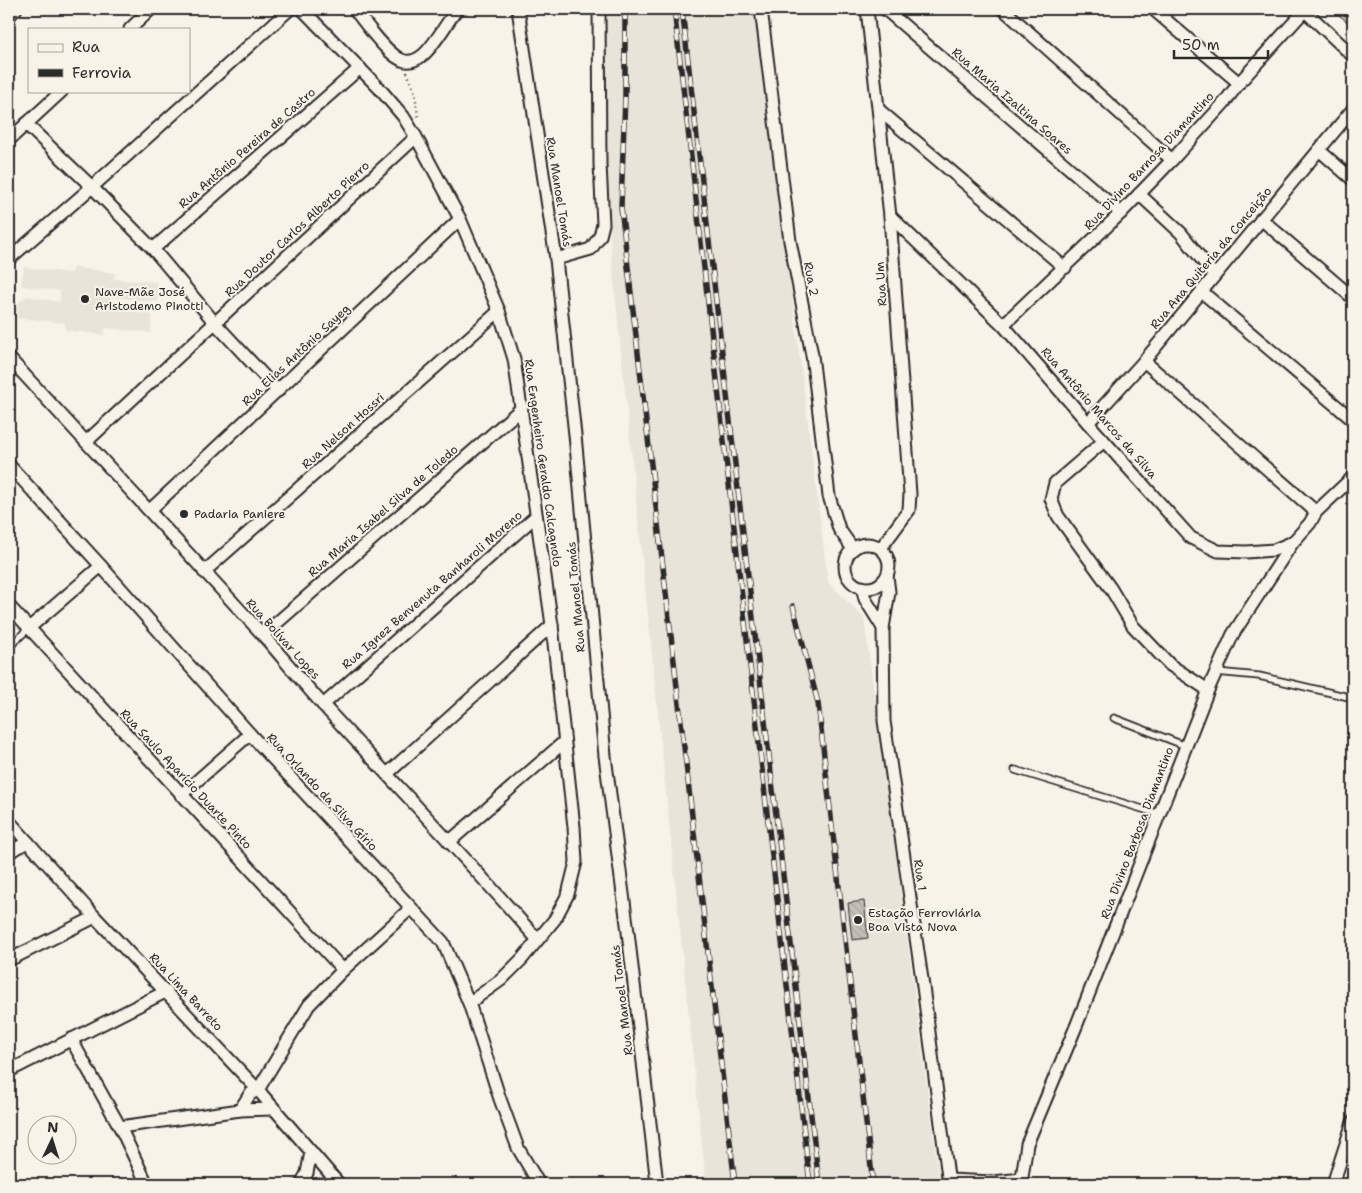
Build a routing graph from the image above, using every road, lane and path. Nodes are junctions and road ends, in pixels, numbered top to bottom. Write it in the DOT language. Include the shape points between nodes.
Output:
graph roads {
  1 [pos="16,9"];
  2 [pos="152,9"];
  3 [pos="290,9"];
  4 [pos="302,9"];
  5 [pos="354,9"];
  6 [pos="458,9"];
  7 [pos="518,9"];
  8 [pos="600,9"];
  9 [pos="761,9"];
  10 [pos="885,9"];
  11 [pos="1003,9"];
  12 [pos="1153,9"];
  13 [pos="1304,9"];
  14 [pos="870,11"];
  15 [pos="9,16"];
  16 [pos="131,28"];
  17 [pos="1353,56"];
  18 [pos="404,61"];
  19 [pos="360,68"];
  20 [pos="1238,83"];
  21 [pos="61,92"];
  22 [pos="1353,109"];
  23 [pos="879,110"];
  24 [pos="26,124"];
  25 [pos="416,137"];
  26 [pos="9,140"];
  27 [pos="1319,150"];
  28 [pos="1172,160"];
  29 [pos="1353,180"];
  30 [pos="92,187"];
  31 [pos="1139,194"];
  32 [pos="1121,214"];
  33 [pos="890,216"];
  34 [pos="460,219"];
  35 [pos="1261,219"];
  36 [pos="152,249"];
  37 [pos="9,259"];
  38 [pos="556,259"];
  39 [pos="1064,268"];
  40 [pos="1214,275"];
  41 [pos="1202,292"];
  42 [pos="1353,298"];
  43 [pos="499,311"];
  44 [pos="215,324"];
  45 [pos="1004,325"];
  46 [pos="9,358"];
  47 [pos="1144,361"];
  48 [pos="278,391"];
  49 [pos="522,408"];
  50 [pos="1353,420"];
  51 [pos="1088,424"];
  52 [pos="86,442"];
  53 [pos="1104,442"];
  54 [pos="9,465"];
  55 [pos="1352,481"];
  56 [pos="150,510"];
  57 [pos="1316,512"];
  58 [pos="536,516"];
  59 [pos="1293,542"];
  60 [pos="881,548"];
  61 [pos="853,549"];
  62 [pos="101,566"];
  63 [pos="204,572"];
  64 [pos="887,576"];
  65 [pos="862,587"];
  66 [pos="9,606"];
  67 [pos="552,625"];
  68 [pos="29,628"];
  69 [pos="883,628"];
  70 [pos="263,635"];
  71 [pos="9,647"];
  72 [pos="1216,672"];
  73 [pos="1208,690"];
  74 [pos="1353,698"];
  75 [pos="323,705"];
  76 [pos="1114,718"];
  77 [pos="250,734"];
  78 [pos="564,742"];
  79 [pos="1186,746"];
  80 [pos="1015,770"];
  81 [pos="387,774"];
  82 [pos="181,795"];
  83 [pos="1160,814"];
  84 [pos="9,821"];
  85 [pos="28,842"];
  86 [pos="449,842"];
  87 [pos="9,852"];
  88 [pos="411,908"];
  89 [pos="95,916"];
  90 [pos="537,939"];
  91 [pos="9,960"];
  92 [pos="343,970"];
  93 [pos="167,992"];
  94 [pos="469,1003"];
  95 [pos="71,1039"];
  96 [pos="9,1071"];
  97 [pos="258,1090"];
  98 [pos="273,1108"];
  99 [pos="240,1110"];
  100 [pos="1353,1122"];
  101 [pos="120,1127"];
  102 [pos="311,1152"];
  103 [pos="323,1166"];
  104 [pos="307,1173"];
  105 [pos="1021,1181"];
  106 [pos="949,1182"];
  107 [pos="147,1184"];
  108 [pos="301,1184"];
  109 [pos="339,1184"];
  110 [pos="539,1184"];
  111 [pos="657,1184"];
  112 [pos="1333,1184"];
  1 -- 15 [label="street"];
  2 -- 16 [label="street"];
  3 -- 30 [label="street"];
  4 -- 19 [label="street, Rua Engenheiro Geraldo Calcagnolo"];
  5 -- 18 [label="street" via="388,50"];
  6 -- 18 [label="street" via="425,53 415,60"];
  7 -- 38 [label="street, Rua Manoel Tomás"];
  8 -- 38 [label="street" via="603,224 591,249"];
  9 -- 61 [label="street, Rua 2" via="790,241 812,355 829,496 839,529"];
  10 -- 32 [label="street, Rua Maria Izaltina Soares"];
  11 -- 28 [label="street"];
  12 -- 20 [label="street"];
  13 -- 17 [label="street"];
  13 -- 20 [label="street, Rua Divino Barnosa Diamantino"];
  14 -- 23 [label="street, Rua Um"];
  18 -- 25 [label="path" via="418,109"];
  19 -- 25 [label="street, Rua Engenheiro Geraldo Calcagnolo" via="390,99"];
  19 -- 36 [label="street, Rua Antônio Pereira de Castro"];
  20 -- 28 [label="street, Rua Divino Barnosa Diamantino"];
  21 -- 24 [label="street"];
  22 -- 27 [label="street, Rua Ana Quiteria da Conceição"];
  23 -- 33 [label="street, Rua Um"];
  23 -- 39 [label="street"];
  24 -- 26 [label="street"];
  24 -- 30 [label="street"];
  25 -- 34 [label="street, Rua Engenheiro Geraldo Calcagnolo"];
  25 -- 44 [label="street, Rua Doutor Carlos Alberto Pierro"];
  27 -- 29 [label="street"];
  27 -- 35 [label="street, Rua Ana Quiteria da Conceição"];
  28 -- 31 [label="street, Rua Divino Barnosa Diamantino"];
  30 -- 36 [label="street"];
  30 -- 37 [label="street"];
  31 -- 32 [label="street, Rua Divino Barnosa Diamantino"];
  31 -- 40 [label="street" via="1181,233"];
  32 -- 39 [label="street, Rua Divino Barnosa Diamantino"];
  33 -- 45 [label="street, Rua Antônio Marcos da Silva"];
  33 -- 60 [label="street, Rua Um" via="910,501 909,510"];
  34 -- 43 [label="street, Rua Engenheiro Geraldo Calcagnolo"];
  34 -- 48 [label="street, Rua Elias Antônio Sayeg"];
  35 -- 40 [label="street, Rua Ana Quiteria da Conceição"];
  35 -- 42 [label="street"];
  36 -- 44 [label="street"];
  38 -- 111 [label="street, Rua Manoel Tomás" via="605,756"];
  39 -- 45 [label="street, Rua Divino Barnosa Diamantino"];
  40 -- 41 [label="street, Rua Ana Quiteria da Conceição"];
  41 -- 47 [label="street, Rua Ana Quiteria da Conceição"];
  41 -- 50 [label="street"];
  43 -- 49 [label="street, Rua Engenheiro Geraldo Calcagnolo" via="511,346"];
  43 -- 63 [label="street, Rua Nelson Hossri"];
  44 -- 48 [label="street"];
  44 -- 52 [label="street, Rua Doutor Carlos Alberto Pierro"];
  45 -- 51 [label="street, Rua Antônio Marcos da Silva"];
  46 -- 52 [label="street, Rua Bolívar Lopes"];
  47 -- 51 [label="street, Rua Ana Quiteria da Conceição"];
  47 -- 57 [label="street"];
  48 -- 56 [label="street, Rua Elias Antônio Sayeg"];
  49 -- 58 [label="street, Rua Engenheiro Geraldo Calcagnolo"];
  49 -- 70 [label="street, Rua Maria Isabel Silva de Toledo"];
  51 -- 53 [label="street, Rua Antônio Marcos da Silva"];
  52 -- 56 [label="street, Rua Bolívar Lopes"];
  53 -- 59 [label="street, Rua Antônio Marcos da Silva" via="1191,538 1218,551 1274,550"];
  53 -- 73 [label="street" via="1055,483 1052,503 1133,626 1170,666"];
  54 -- 62 [label="street, Rua Orlando da Silva Gírio"];
  55 -- 57 [label="street, Rua Antônio Marcos da Silva"];
  56 -- 63 [label="street, Rua Bolívar Lopes"];
  57 -- 59 [label="street, Rua Antônio Marcos da Silva"];
  58 -- 67 [label="street, Rua Engenheiro Geraldo Calcagnolo"];
  58 -- 75 [label="street, Rua Ignez Benvenuta Banharoli Moreno"];
  59 -- 72 [label="street, Rua Divino Barbosa Diamantino" via="1233,634"];
  60 -- 61 [label="street" via="866,544"];
  60 -- 64 [label="street" via="888,556"];
  61 -- 65 [label="street" via="846,559 846,571 852,581"];
  62 -- 68 [label="street"];
  62 -- 77 [label="street, Rua Orlando da Silva Gírio"];
  63 -- 70 [label="street, Rua Bolívar Lopes"];
  64 -- 65 [label="street" via="872,588"];
  64 -- 69 [label="street, Rua 1" via="889,592"];
  65 -- 69 [label="street, Rua 1"];
  66 -- 68 [label="street, Rua Saulo Aparício Duarte Pinto"];
  67 -- 78 [label="street, Rua Engenheiro Geraldo Calcagnolo"];
  67 -- 81 [label="street"];
  68 -- 71 [label="lane"];
  68 -- 82 [label="street, Rua Saulo Aparício Duarte Pinto"];
  69 -- 106 [label="street, Rua 1" via="884,721"];
  70 -- 75 [label="street, Rua Bolívar Lopes"];
  72 -- 73 [label="street, Rua Divino Barbosa Diamantino"];
  72 -- 74 [label="lane" via="1259,676"];
  73 -- 79 [label="street, Rua Divino Barbosa Diamantino"];
  75 -- 81 [label="street, Rua Bolívar Lopes"];
  76 -- 79 [label="lane"];
  77 -- 82 [label="street"];
  77 -- 88 [label="street, Rua Orlando da Silva Gírio"];
  78 -- 86 [label="street"];
  78 -- 90 [label="street, Rua Engenheiro Geraldo Calcagnolo" via="576,862 568,894 555,919"];
  79 -- 83 [label="street, Rua Divino Barbosa Diamantino"];
  80 -- 83 [label="lane"];
  81 -- 86 [label="street, Rua Bolívar Lopes"];
  82 -- 92 [label="street, Rua Saulo Aparício Duarte Pinto"];
  83 -- 105 [label="street, Rua Divino Barbosa Diamantino" via="1027,1144"];
  84 -- 85 [label="street, Rua Lima Barreto"];
  85 -- 87 [label="street"];
  85 -- 89 [label="street, Rua Lima Barreto"];
  86 -- 90 [label="street, Rua Bolívar Lopes"];
  88 -- 92 [label="street"];
  88 -- 94 [label="street, Rua Orlando da Silva Gírio" via="443,942"];
  89 -- 91 [label="street"];
  89 -- 93 [label="street, Rua Lima Barreto"];
  90 -- 94 [label="street, Rua Engenheiro Geraldo Calcagnolo" via="501,980"];
  92 -- 97 [label="street" via="309,1005"];
  93 -- 95 [label="street"];
  93 -- 97 [label="street, Rua Lima Barreto"];
  94 -- 110 [label="street, Rua Orlando da Silva Gírio" via="518,1148"];
  95 -- 96 [label="street"];
  95 -- 101 [label="street"];
  97 -- 98 [label="street, Rua Lima Barreto"];
  97 -- 99 [label="street" via="250,1094"];
  98 -- 99 [label="street"];
  98 -- 102 [label="street, Rua Lima Barreto"];
  99 -- 101 [label="street"];
  100 -- 112 [label="street"];
  101 -- 107 [label="street"];
  102 -- 103 [label="street, Rua Lima Barreto"];
  102 -- 104 [label="street"];
  103 -- 104 [label="street"];
  103 -- 109 [label="street, Rua Lima Barreto"];
  104 -- 108 [label="street"];
  105 -- 106 [label="street"];
}
